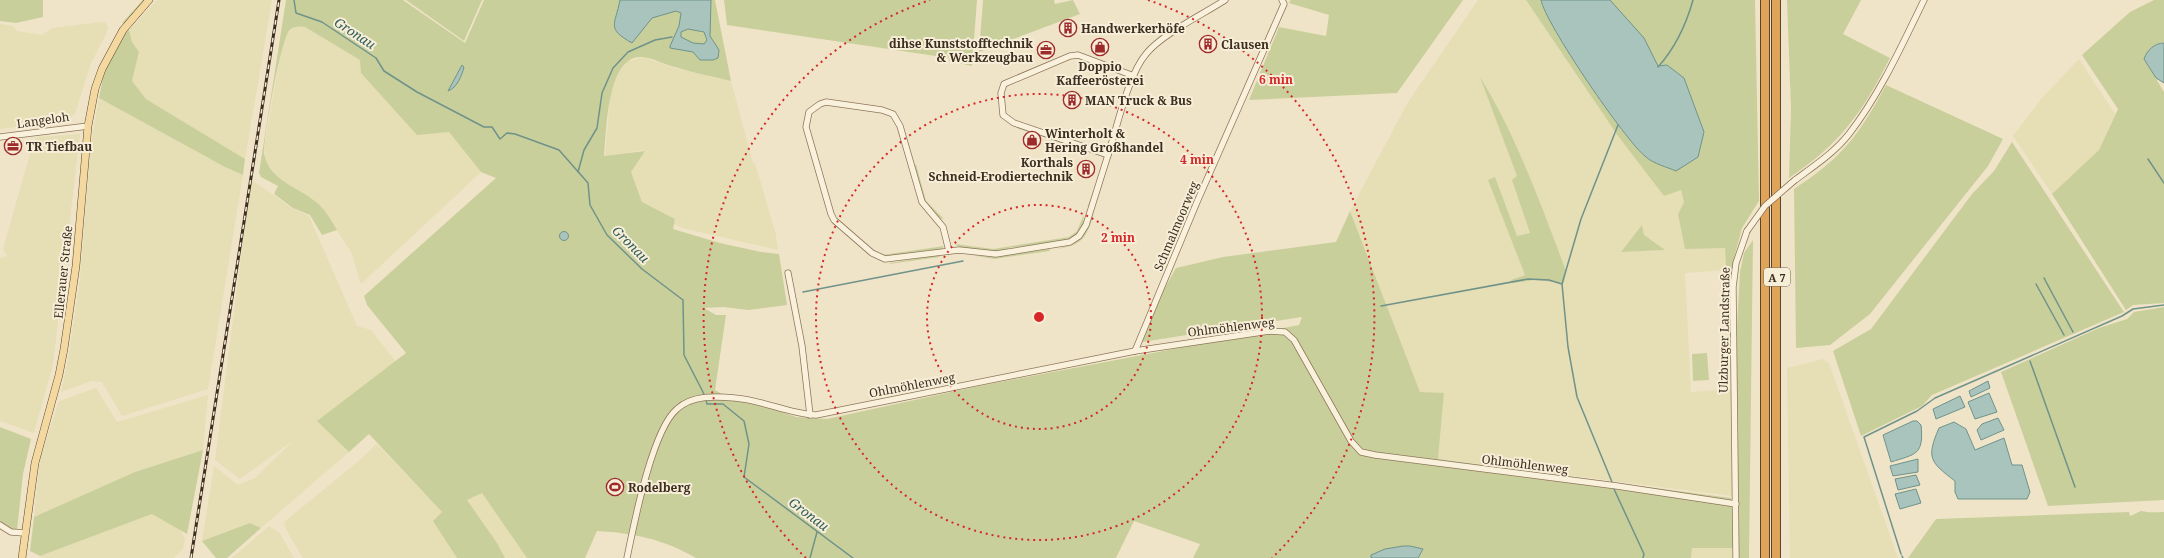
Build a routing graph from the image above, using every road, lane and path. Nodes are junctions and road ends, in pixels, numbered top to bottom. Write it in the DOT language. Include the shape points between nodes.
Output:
graph roads {
  1 [pos="149,0"];
  2 [pos="1225,0"];
  3 [pos="1765,0"];
  4 [pos="1776,0"];
  5 [pos="1924,0"];
  6 [pos="1283,2"];
  7 [pos="1134,76"];
  8 [pos="88,126"];
  9 [pos="0,136"];
  10 [pos="1106,154"];
  11 [pos="949,251"];
  12 [pos="788,273"];
  13 [pos="1135,351"];
  14 [pos="810,415"];
  15 [pos="1736,504"];
  16 [pos="0,525"];
  17 [pos="25,533"];
  18 [pos="22,558"];
  19 [pos="627,558"];
  20 [pos="1736,558"];
  21 [pos="1765,558"];
  22 [pos="1776,558"];
  1 -- 8 [label="main road, Ellerauer Straße" via="123,30 111,50 95,89"];
  2 -- 7 [label="street" via="1161,41 1146,54"];
  3 -- 21 [label="highway, A 7"];
  4 -- 22 [label="highway, A 7"];
  5 -- 15 [label="street, Ulzburger Landstraße, bridge" via="1884,77 1848,135 1765,206 1747,232 1736,263 1734,287"];
  6 -- 13 [label="street, Schmalmoorweg"];
  7 -- 10 [label="street"];
  7 -- 10 [label="street" via="1078,56 1070,56 1004,84 1001,93 1003,115 1014,123"];
  8 -- 9 [label="street, Langeloh"];
  8 -- 17 [label="main road, Ellerauer Straße" via="74,285 59,375 31,478"];
  10 -- 11 [label="street" via="1086,225 1076,239 1065,244 996,254 966,250"];
  11 -- 11 [label="street" via="885,259 872,253 834,220 828,208 806,127 809,112 820,104 832,102 893,114 900,126 922,202 943,227"];
  12 -- 14 [label="street" via="802,346"];
  13 -- 14 [label="street, Ohlmöhlenweg"];
  13 -- 15 [label="street, Ohlmöhlenweg" via="1269,331 1285,332 1294,340 1351,441 1361,452 1374,456 1617,486"];
  14 -- 19 [label="street" via="737,398 707,397 690,401 677,408 668,417 662,430 641,495"];
  15 -- 20 [label="street, Ulzburger Landstraße"];
  16 -- 17 [label="street" via="11,532"];
  17 -- 18 [label="main road, Ellerauer Straße"];
}
